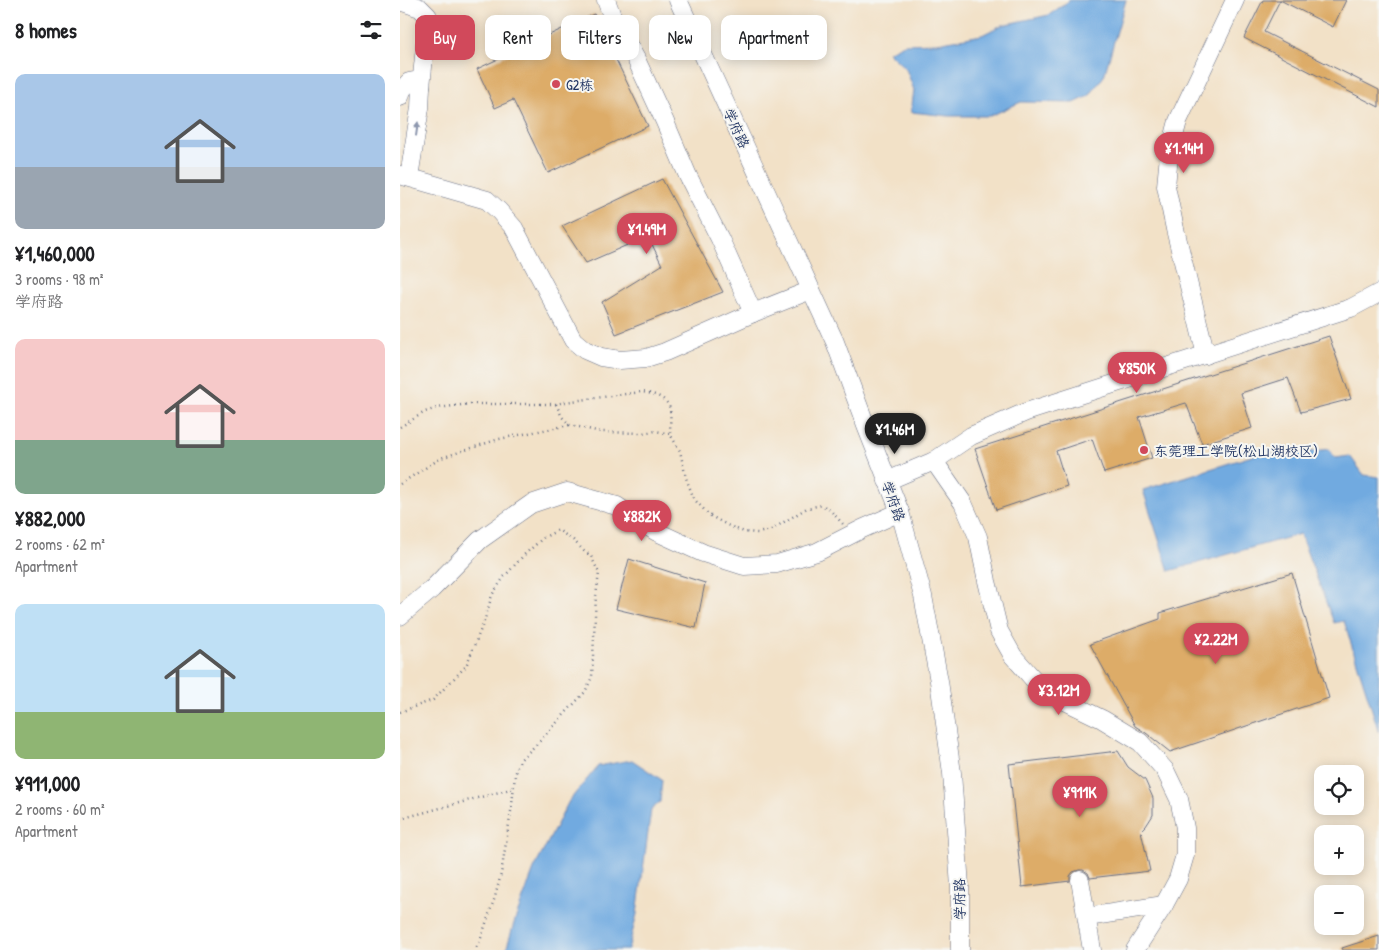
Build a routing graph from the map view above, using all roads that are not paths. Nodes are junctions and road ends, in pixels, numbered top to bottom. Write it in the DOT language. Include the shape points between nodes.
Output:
graph roads {
  1 [pos="606,0"];
  2 [pos="678,0"];
  3 [pos="1235,0"];
  4 [pos="400,1"];
  5 [pos="415,85"];
  6 [pos="400,97"];
  7 [pos="404,176"];
  8 [pos="811,290"];
  9 [pos="1379,293"];
  10 [pos="753,313"];
  11 [pos="1206,354"];
  12 [pos="934,462"];
  13 [pos="887,481"];
  14 [pos="900,512"];
  15 [pos="400,616"];
  16 [pos="1080,880"];
  17 [pos="1164,905"];
  18 [pos="1087,917"];
  19 [pos="960,950"];
  20 [pos="1092,950"];
  21 [pos="1135,950"];
  1 -- 10 [label="street"];
  2 -- 8 [label="street, 学府路"];
  3 -- 11 [label="street" via="1178,121 1169,155 1166,186"];
  4 -- 5 [label="street" via="420,8 428,16 424,61"];
  5 -- 6 [label="street" via="402,90"];
  7 -- 5 [label="street, one-way" via="420,108"];
  7 -- 10 [label="street" via="487,200 499,211 514,228 573,340 601,357 620,360 646,358"];
  8 -- 10 [label="street"];
  8 -- 13 [label="street, 学府路" via="835,342"];
  9 -- 11 [label="street" via="1351,308"];
  11 -- 12 [label="street" via="1026,412 971,436"];
  12 -- 13 [label="street"];
  12 -- 17 [label="street" via="963,503 978,537 999,631 1013,656 1035,681 1140,742 1165,770 1179,799 1185,828 1185,855 1178,879"];
  13 -- 14 [label="street, 学府路"];
  14 -- 15 [label="street" via="817,552 777,564 744,566 702,554 655,531 617,506 568,492 531,504 480,540 432,590"];
  14 -- 19 [label="street, 学府路" via="923,596 952,774 960,887"];
  16 -- 18 [label="street"];
  17 -- 18 [label="street"];
  17 -- 21 [label="street"];
  18 -- 20 [label="street"];
}
